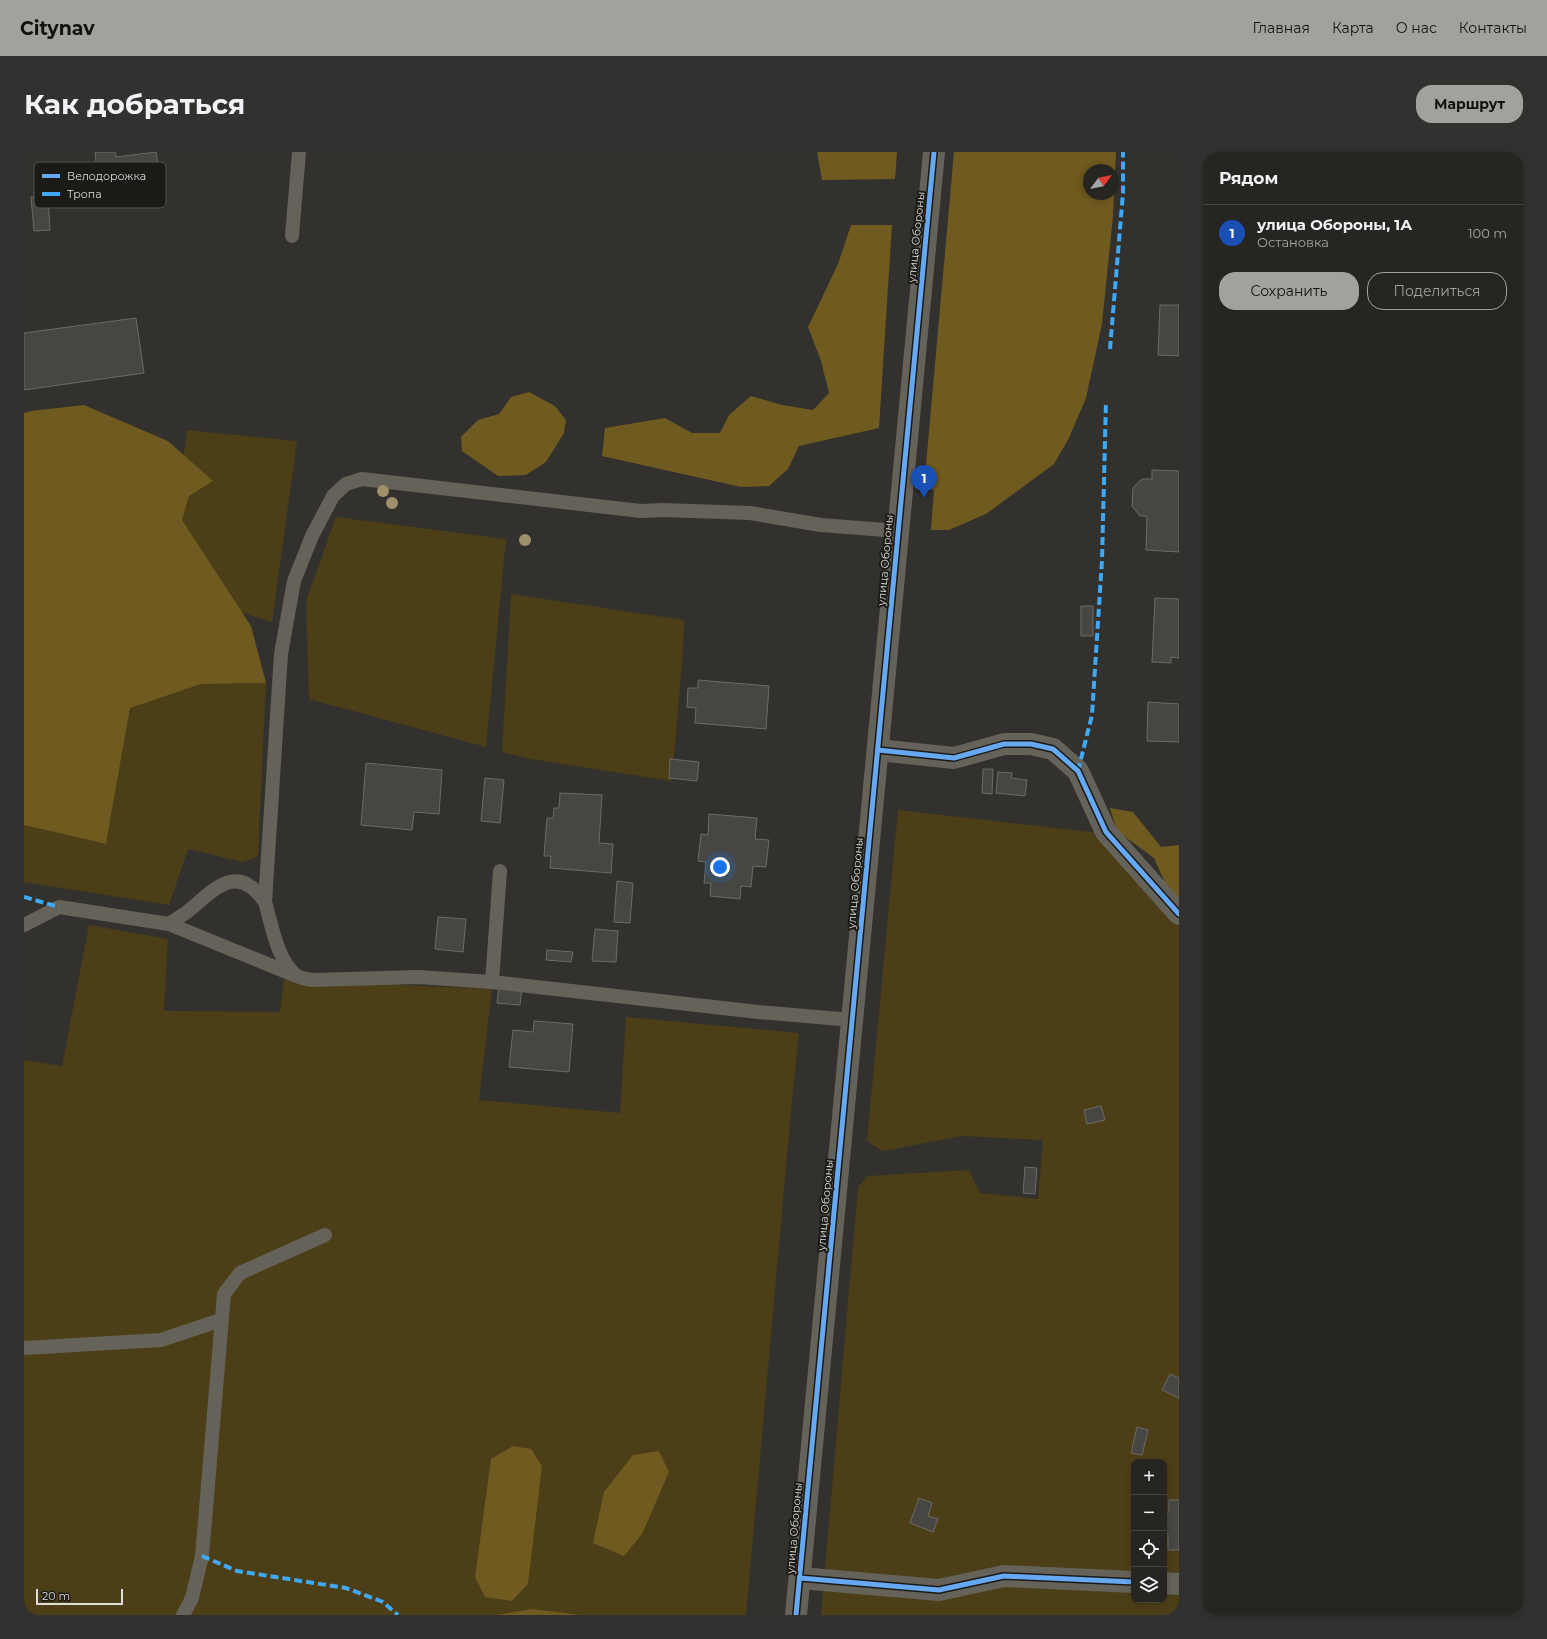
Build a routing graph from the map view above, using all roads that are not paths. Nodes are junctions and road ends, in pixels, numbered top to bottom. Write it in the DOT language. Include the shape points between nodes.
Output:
graph roads {
  1 [pos="300,152"];
  2 [pos="934,152"];
  3 [pos="292,236"];
  4 [pos="898,531"];
  5 [pos="878,750"];
  6 [pos="500,871"];
  7 [pos="265,902"];
  8 [pos="1179,914"];
  9 [pos="169,924"];
  10 [pos="24,926"];
  11 [pos="298,976"];
  12 [pos="492,982"];
  13 [pos="852,1020"];
  14 [pos="325,1235"];
  15 [pos="221,1320"];
  16 [pos="24,1348"];
  17 [pos="800,1578"];
  18 [pos="1131,1582"];
  19 [pos="1167,1583"];
  20 [pos="1179,1584"];
  21 [pos="183,1615"];
  22 [pos="796,1615"];
  1 -- 3 [label="lane"];
  2 -- 4 [label="street, улица Обороны"];
  4 -- 5 [label="street, улица Обороны"];
  4 -- 7 [label="lane" via="821,525 750,513 641,511 362,479 346,484 333,496 312,536 294,581 281,654"];
  5 -- 8 [label="street" via="954,758 1004,744 1031,744 1053,749 1078,771 1106,832"];
  5 -- 13 [label="street, улица Обороны"];
  6 -- 12 [label="lane"];
  7 -- 9 [label="lane" via="249,885 226,882"];
  7 -- 11 [label="lane" via="275,941 287,964"];
  9 -- 10 [label="lane" via="59,907"];
  9 -- 11 [label="lane"];
  11 -- 12 [label="lane" via="312,980 418,978"];
  12 -- 13 [label="lane"];
  13 -- 17 [label="street, улица Обороны"];
  14 -- 15 [label="lane" via="240,1273 224,1294"];
  15 -- 16 [label="lane" via="161,1340"];
  15 -- 21 [label="lane" via="202,1556 192,1598"];
  17 -- 18 [label="street" via="939,1590 1004,1576"];
  17 -- 22 [label="street, улица Обороны"];
  19 -- 20 [label="street"];
}
